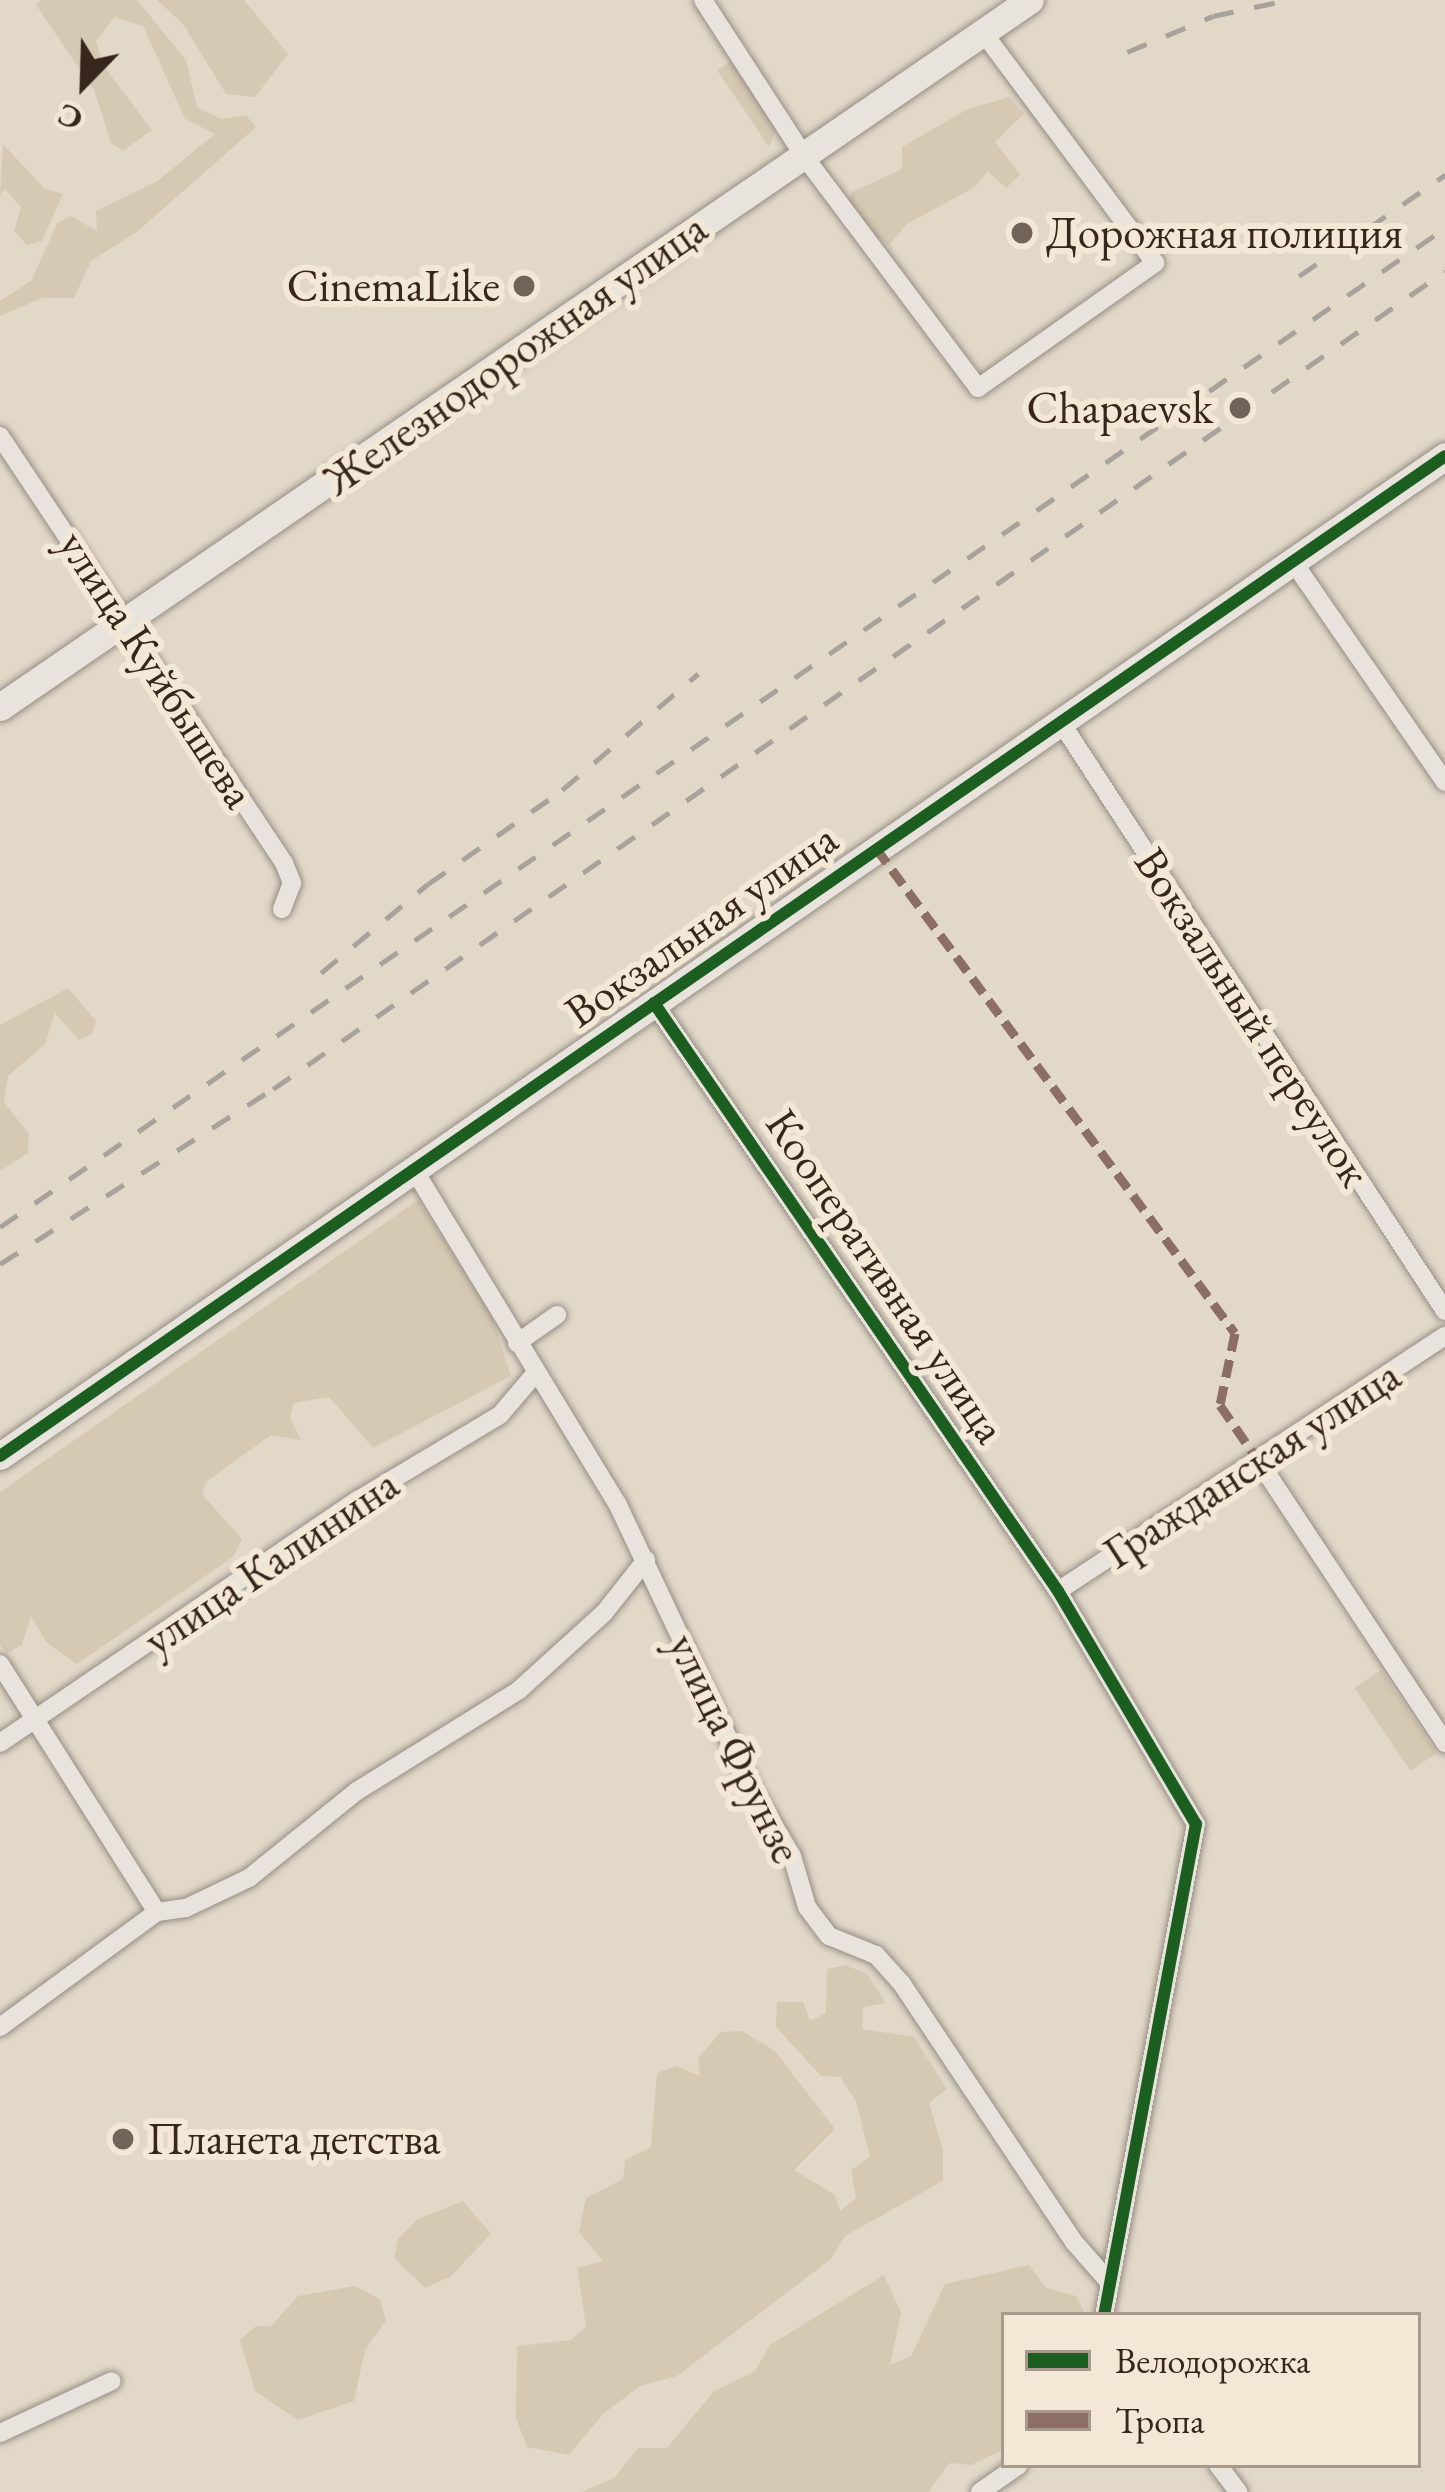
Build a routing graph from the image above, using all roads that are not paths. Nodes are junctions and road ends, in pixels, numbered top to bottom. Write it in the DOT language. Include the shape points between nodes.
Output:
graph roads {
  1 [pos="703,0"];
  2 [pos="1030,0"];
  3 [pos="983,32"];
  4 [pos="804,156"];
  5 [pos="0,436"];
  6 [pos="1445,456"];
  7 [pos="1294,563"];
  8 [pos="127,620"];
  9 [pos="0,707"];
  10 [pos="1062,724"];
  11 [pos="1445,782"];
  12 [pos="282,909"];
  13 [pos="654,1003"];
  14 [pos="413,1168"];
  15 [pos="1445,1311"];
  16 [pos="557,1315"];
  17 [pos="1445,1336"];
  18 [pos="517,1343"];
  19 [pos="534,1375"];
  20 [pos="0,1456"];
  21 [pos="1260,1463"];
  22 [pos="646,1560"];
  23 [pos="1058,1591"];
  24 [pos="0,1664"];
  25 [pos="35,1719"];
  26 [pos="0,1743"];
  27 [pos="1445,1743"];
  28 [pos="157,1912"];
  29 [pos="0,2026"];
  30 [pos="1108,2302"];
  31 [pos="112,2381"];
  32 [pos="0,2433"];
  33 [pos="1015,2468"];
  34 [pos="980,2492"];
  1 -- 4 [label="street"];
  2 -- 3 [label="street, Железнодорожная улица"];
  3 -- 4 [label="street, Железнодорожная улица"];
  3 -- 4 [label="street" via="1154,263 978,388"];
  4 -- 8 [label="street, Железнодорожная улица"];
  5 -- 8 [label="street, улица Куйбышева"];
  6 -- 7 [label="street, Вокзальная улица"];
  7 -- 10 [label="street, Вокзальная улица"];
  7 -- 11 [label="street"];
  8 -- 9 [label="street, Железнодорожная улица"];
  8 -- 12 [label="street, улица Куйбышева" via="284,863 292,883"];
  10 -- 13 [label="street, Вокзальная улица"];
  10 -- 15 [label="street, Вокзальный переулок"];
  13 -- 14 [label="street, Вокзальная улица"];
  13 -- 23 [label="street, Кооперативная улица"];
  14 -- 18 [label="street, улица Фрунзе"];
  14 -- 20 [label="street, Вокзальная улица"];
  16 -- 18 [label="street"];
  17 -- 21 [label="street, Гражданская улица"];
  18 -- 19 [label="street, улица Фрунзе"];
  19 -- 22 [label="street, улица Фрунзе"];
  19 -- 25 [label="street, улица Калинина" via="500,1415 358,1500"];
  21 -- 23 [label="street, Гражданская улица"];
  21 -- 27 [label="street"];
  22 -- 28 [label="street" via="604,1613 519,1690 357,1791 249,1878"];
  22 -- 30 [label="street, улица Фрунзе" via="713,1711 792,1856 807,1907 829,1936 876,1955 902,1984"];
  23 -- 30 [label="street, Кооперативная улица" via="1196,1823"];
  24 -- 25 [label="street"];
  25 -- 26 [label="street, улица Калинина"];
  25 -- 28 [label="street"];
  28 -- 29 [label="street"];
  31 -- 32 [label="street"];
  33 -- 34 [label="street"];
}
